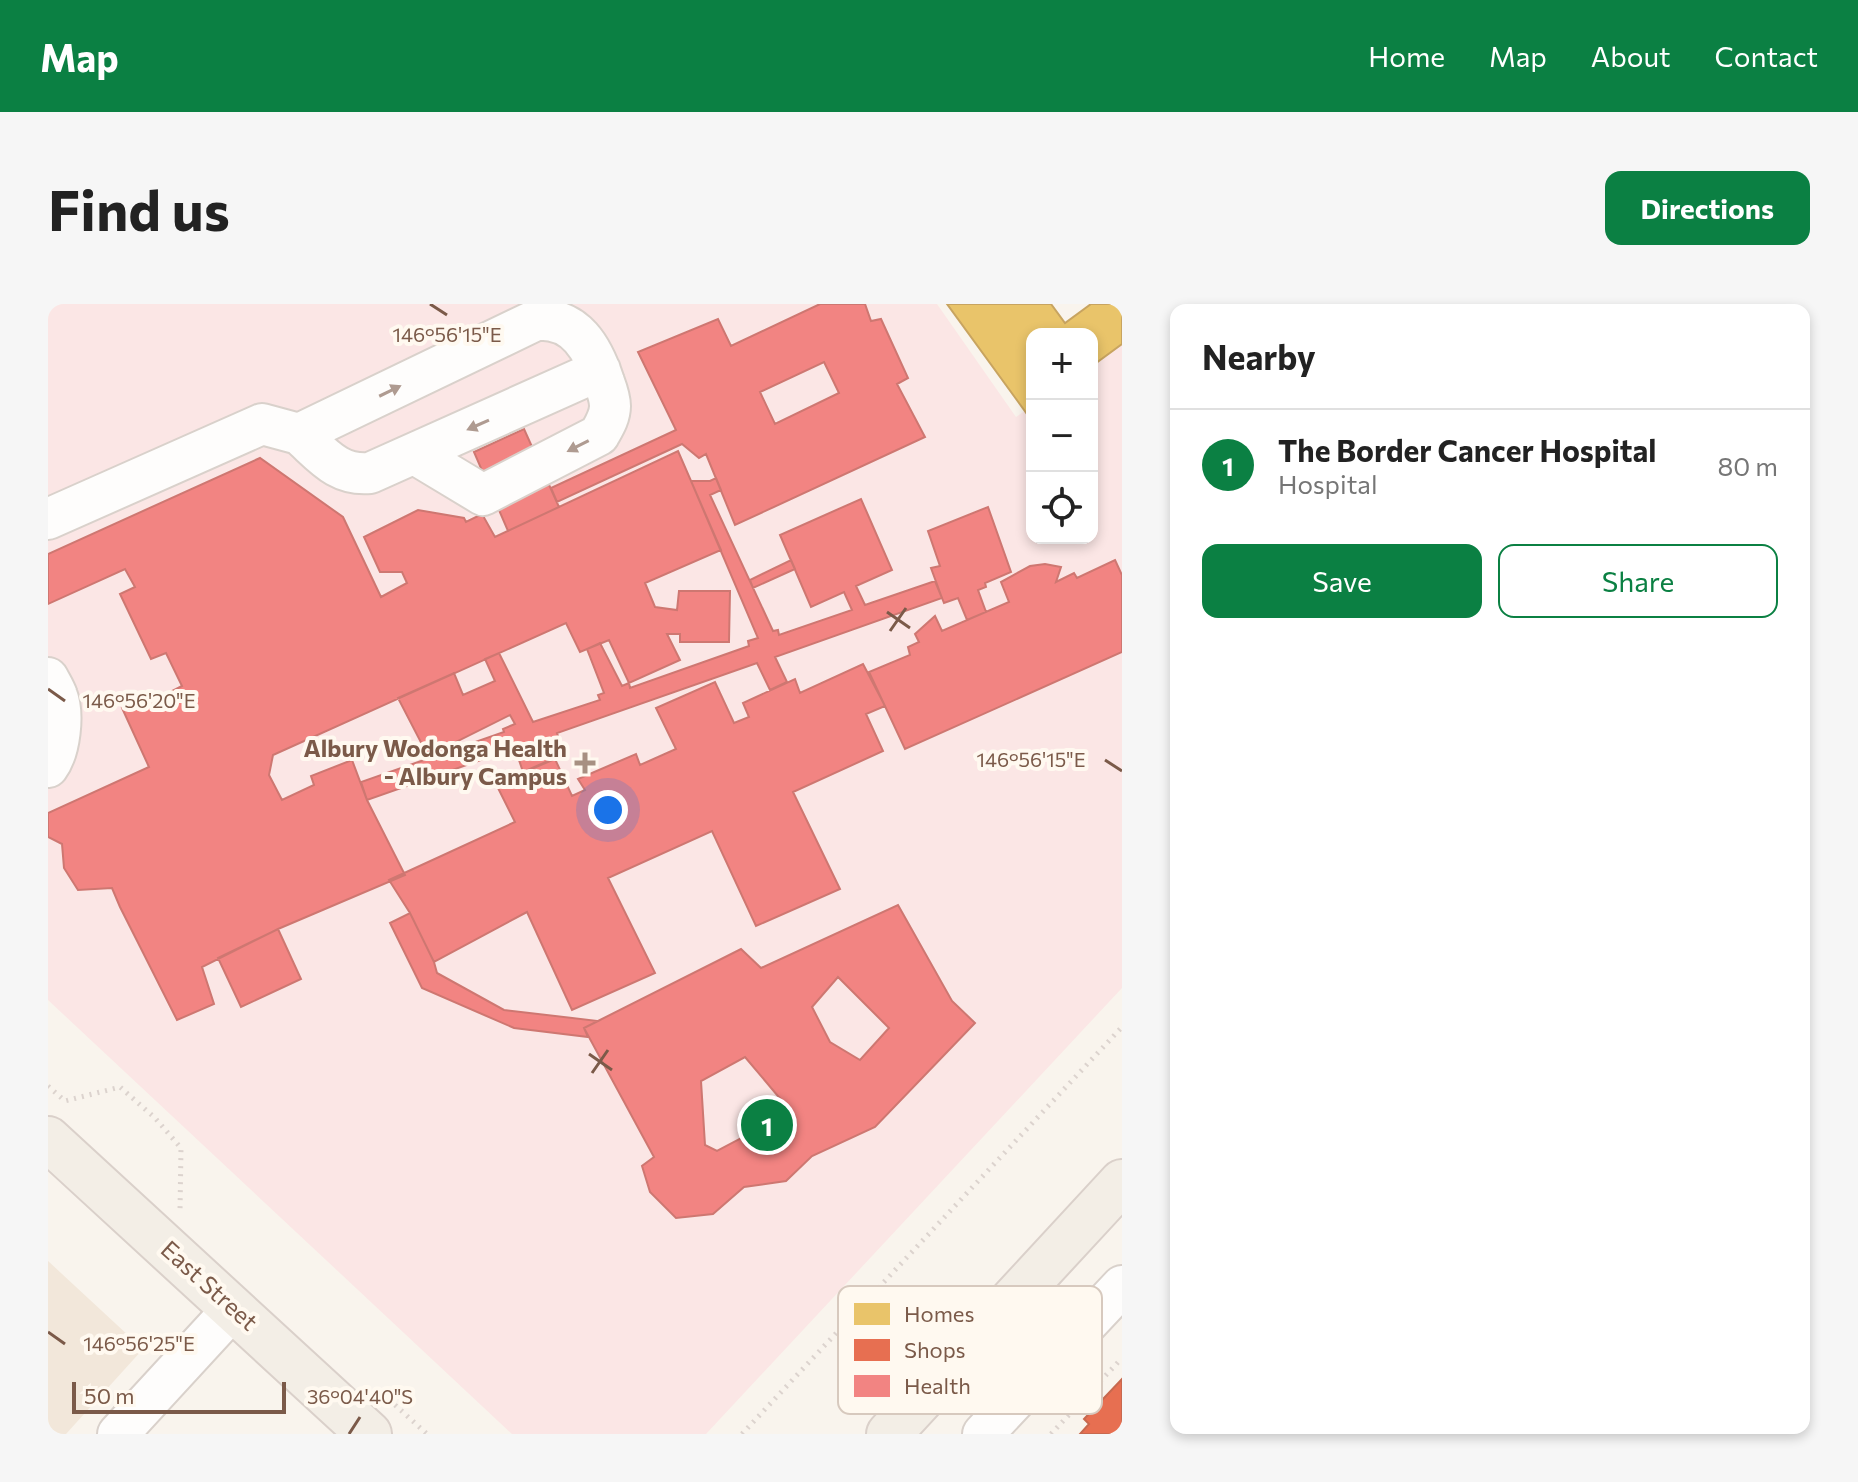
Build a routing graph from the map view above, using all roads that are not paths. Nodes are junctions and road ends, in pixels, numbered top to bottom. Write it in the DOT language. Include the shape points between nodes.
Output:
graph roads {
  1 [pos="600,370"];
  2 [pos="310,430"];
  3 [pos="415,454"];
  4 [pos="48,519"];
  5 [pos="48,678"];
  6 [pos="48,767"];
  7 [pos="48,1139"];
  8 [pos="1122,1182"];
  9 [pos="1026,1286"];
  10 [pos="1122,1286"];
  11 [pos="1102,1307"];
  12 [pos="233,1309"];
  13 [pos="907,1414"];
  14 [pos="1002,1414"];
  15 [pos="361,1422"];
  16 [pos="118,1434"];
  17 [pos="889,1434"];
  18 [pos="983,1434"];
  2 -- 1 [label="street, one-way" via="536,320 551,319 579,334"];
  1 -- 3 [label="street, one-way"];
  1 -- 3 [label="street, one-way" via="610,407 599,435 483,495"];
  2 -- 3 [label="street" via="336,467 355,474"];
  2 -- 4 [label="street" via="262,424"];
  5 -- 6 [label="street" via="58,699 60,724"];
  7 -- 12 [label="main road, East Street"];
  8 -- 9 [label="main road"];
  10 -- 11 [label="street"];
  12 -- 15 [label="main road, East Street"];
  12 -- 16 [label="street"];
  13 -- 17 [label="main road"];
  14 -- 18 [label="street"];
}
